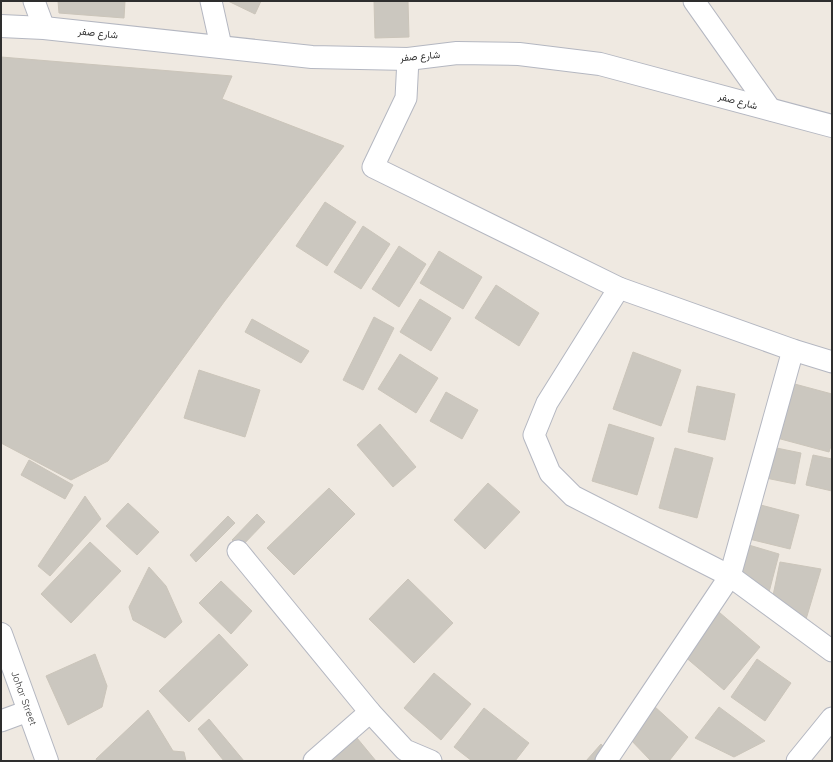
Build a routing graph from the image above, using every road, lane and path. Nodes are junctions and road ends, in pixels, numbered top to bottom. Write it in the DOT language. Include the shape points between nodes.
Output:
graph roads {
  1 [pos="34,1"];
  2 [pos="211,1"];
  3 [pos="694,1"];
  4 [pos="1,26"];
  5 [pos="44,28"];
  6 [pos="220,46"];
  7 [pos="408,59"];
  8 [pos="771,110"];
  9 [pos="832,126"];
  10 [pos="619,288"];
  11 [pos="793,350"];
  12 [pos="832,362"];
  13 [pos="238,551"];
  14 [pos="730,576"];
  15 [pos="1,634"];
  16 [pos="832,652"];
  17 [pos="28,711"];
  18 [pos="370,712"];
  19 [pos="832,718"];
  20 [pos="1,721"];
  21 [pos="46,761"];
  22 [pos="314,761"];
  23 [pos="431,761"];
  24 [pos="606,761"];
  25 [pos="797,761"];
  1 -- 5 [label="street"];
  2 -- 6 [label="street"];
  3 -- 8 [label="street"];
  4 -- 5 [label="street, شارع صفر"];
  5 -- 6 [label="street, شارع صفر"];
  6 -- 7 [label="street, شارع صفر" via="312,57"];
  7 -- 8 [label="street, شارع صفر" via="457,53 518,54 600,64"];
  7 -- 10 [label="street" via="406,98 373,167"];
  8 -- 9 [label="street, شارع صفر"];
  10 -- 11 [label="street"];
  10 -- 14 [label="street" via="547,403 534,435 550,473 573,496"];
  11 -- 12 [label="street"];
  11 -- 14 [label="street"];
  13 -- 18 [label="street"];
  14 -- 16 [label="street"];
  14 -- 24 [label="street"];
  15 -- 17 [label="street, Johar Street"];
  17 -- 20 [label="street"];
  17 -- 21 [label="street, Johar Street"];
  18 -- 22 [label="street"];
  18 -- 23 [label="street" via="405,750"];
  19 -- 25 [label="street"];
}
